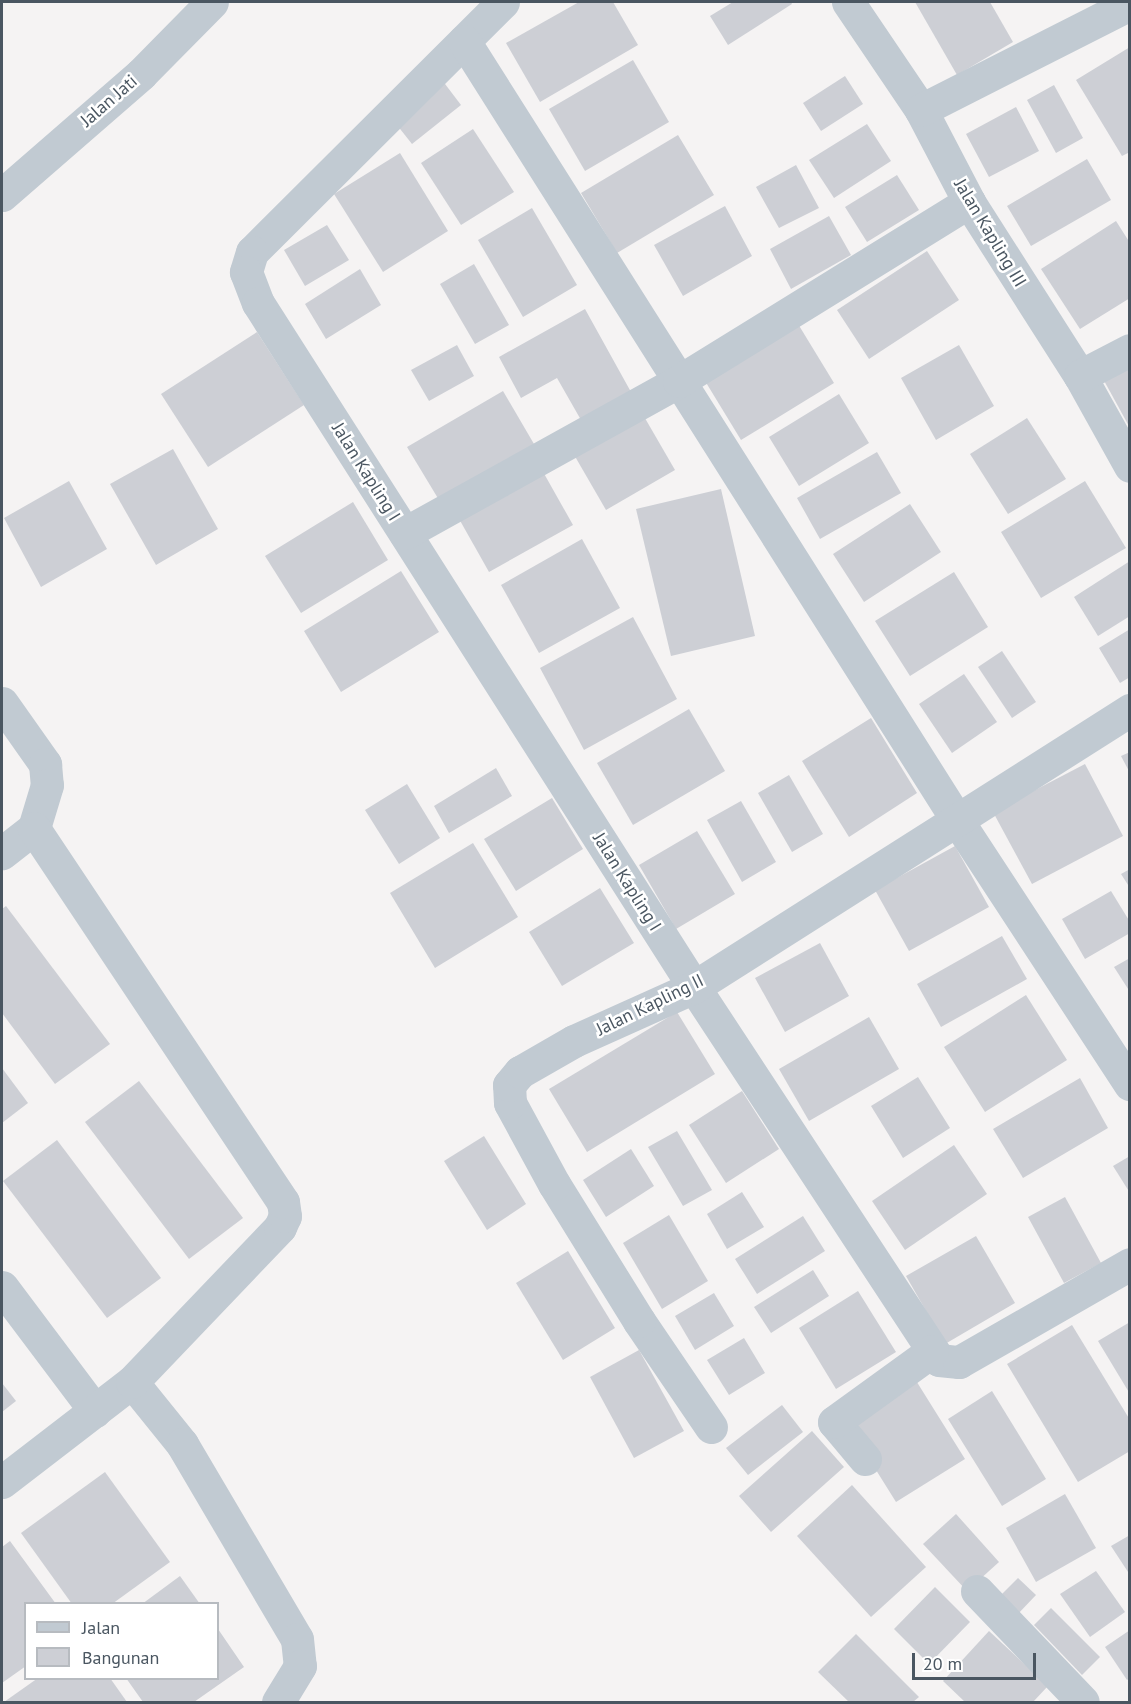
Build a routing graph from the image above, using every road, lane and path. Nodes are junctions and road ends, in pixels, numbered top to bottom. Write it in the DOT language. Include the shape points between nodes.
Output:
graph roads {
  1 [pos="212,2"];
  2 [pos="503,2"];
  3 [pos="848,2"];
  4 [pos="1130,4"];
  5 [pos="464,41"];
  6 [pos="921,110"];
  7 [pos="2,195"];
  8 [pos="969,202"];
  9 [pos="1130,350"];
  10 [pos="1080,376"];
  11 [pos="679,381"];
  12 [pos="1130,466"];
  13 [pos="405,533"];
  14 [pos="2,703"];
  15 [pos="1130,710"];
  16 [pos="957,820"];
  17 [pos="34,828"];
  18 [pos="2,853"];
  19 [pos="694,987"];
  20 [pos="1130,1084"];
  21 [pos="1130,1264"];
  22 [pos="2,1287"];
  23 [pos="932,1351"];
  24 [pos="132,1382"];
  25 [pos="95,1411"];
  26 [pos="711,1428"];
  27 [pos="865,1460"];
  28 [pos="2,1482"];
  29 [pos="977,1592"];
  30 [pos="278,1702"];
  31 [pos="1083,1702"];
  1 -- 7 [label="street, Jalan Jati" via="141,74"];
  2 -- 5 [label="street, Jalan Kapling I"];
  3 -- 6 [label="street, Jalan Kapling III"];
  4 -- 6 [label="street"];
  5 -- 11 [label="street"];
  5 -- 13 [label="street, Jalan Kapling I" via="252,252 246,272 258,303"];
  6 -- 8 [label="street, Jalan Kapling III"];
  8 -- 10 [label="street, Jalan Kapling III"];
  8 -- 11 [label="street"];
  9 -- 10 [label="street"];
  10 -- 12 [label="street, Jalan Kapling III"];
  11 -- 13 [label="street"];
  11 -- 16 [label="street"];
  13 -- 19 [label="street, Jalan Kapling I"];
  14 -- 17 [label="street" via="45,764 47,785"];
  15 -- 16 [label="street, Jalan Kapling II"];
  16 -- 19 [label="street, Jalan Kapling II"];
  16 -- 20 [label="street"];
  17 -- 18 [label="street"];
  17 -- 24 [label="street" via="283,1202 285,1215 280,1227"];
  19 -- 23 [label="street, Jalan Kapling I"];
  19 -- 26 [label="street, Jalan Kapling II" via="574,1041 520,1072 509,1086 510,1103 554,1184"];
  21 -- 23 [label="street" via="959,1362 939,1360"];
  22 -- 25 [label="street"];
  23 -- 27 [label="street" via="834,1422"];
  24 -- 25 [label="street"];
  24 -- 30 [label="street" via="182,1444 297,1639 300,1666"];
  25 -- 28 [label="street"];
  29 -- 31 [label="street"];
}
